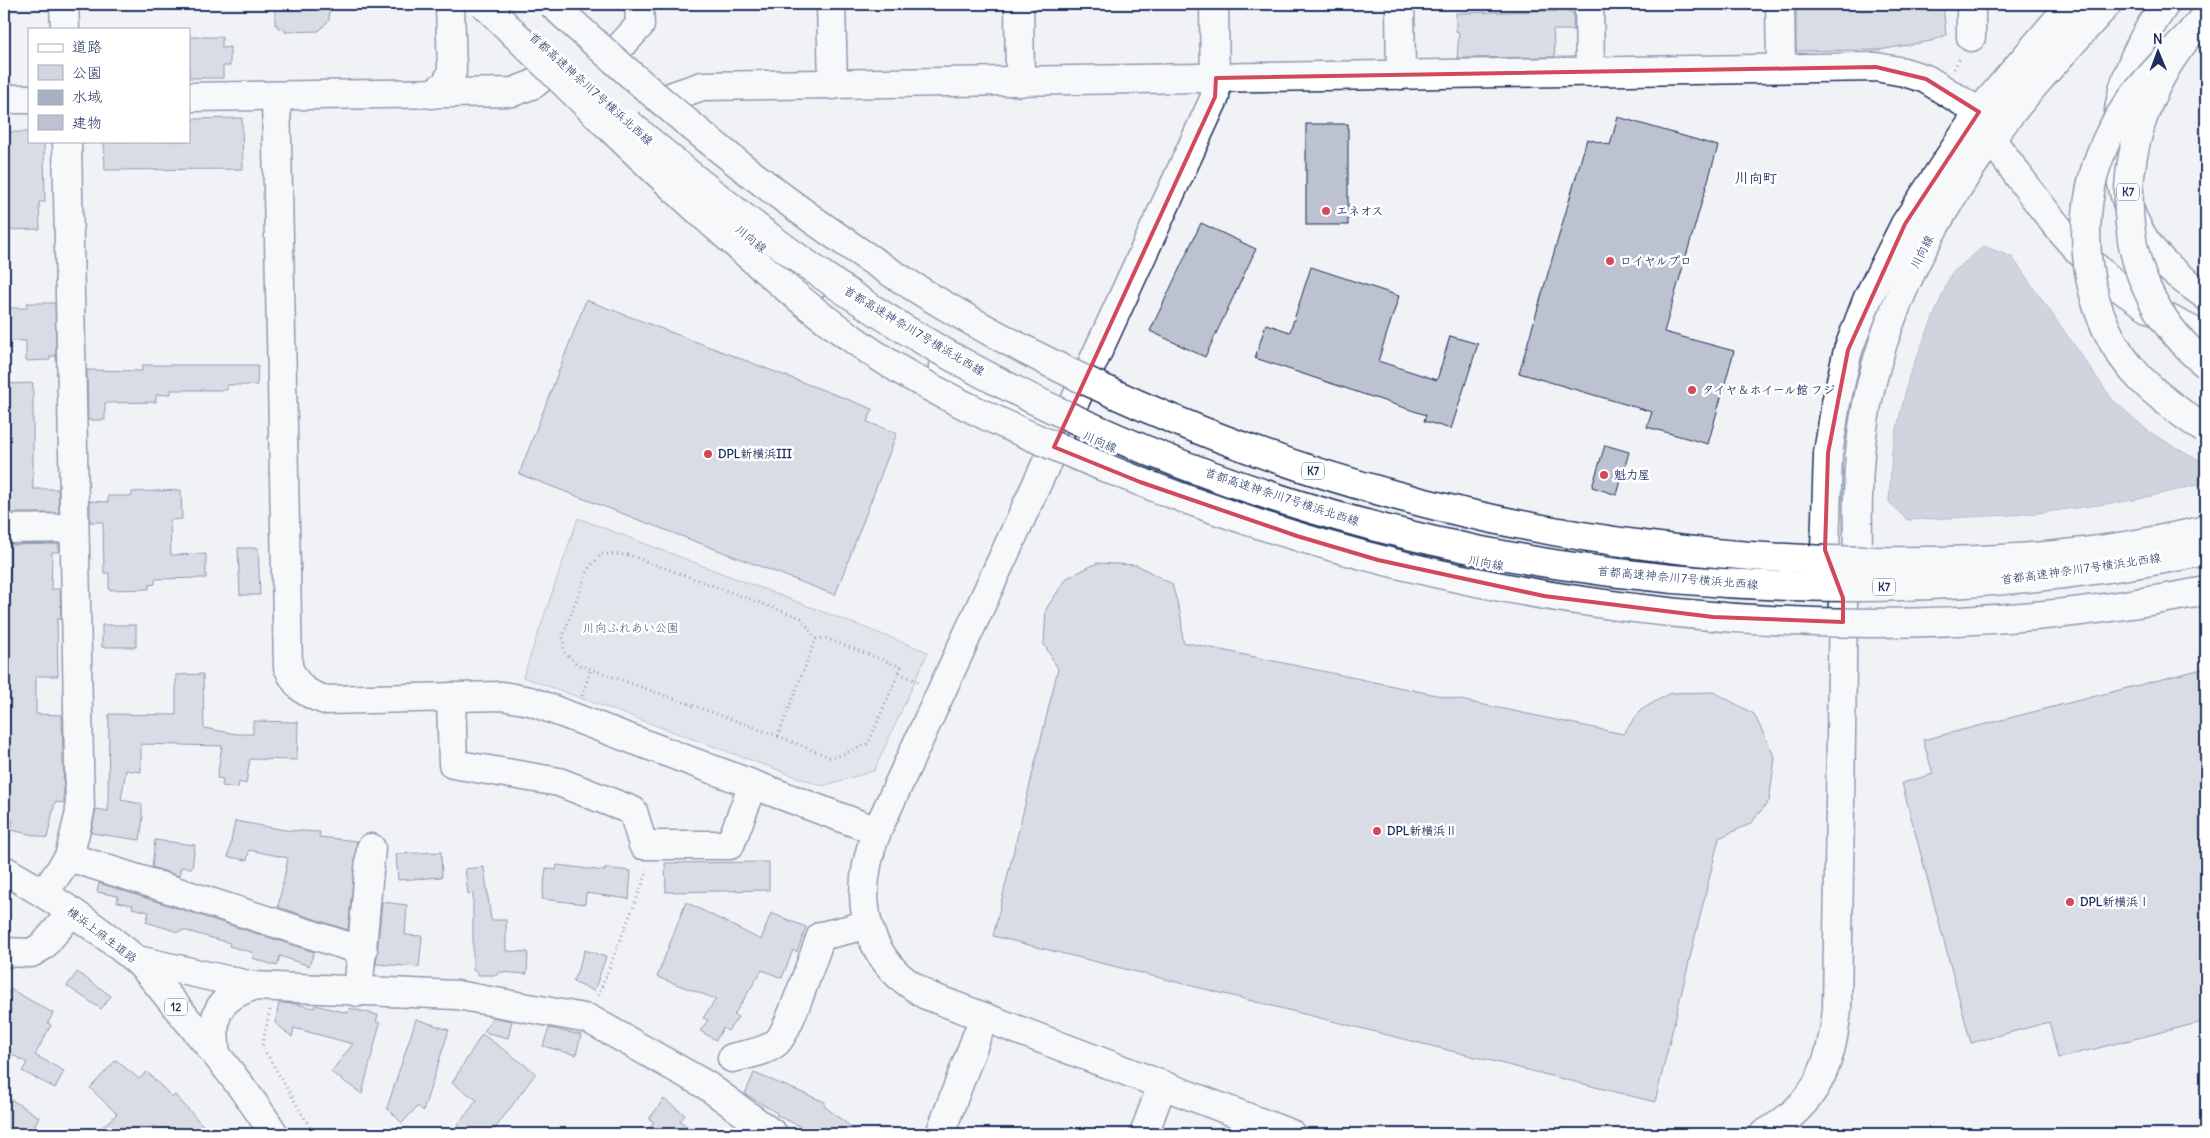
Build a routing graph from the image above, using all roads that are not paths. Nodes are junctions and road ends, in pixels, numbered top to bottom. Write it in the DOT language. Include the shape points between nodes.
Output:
graph roads {
  1 [pos="64,4"];
  2 [pos="450,4"];
  3 [pos="479,4"];
  4 [pos="484,4"];
  5 [pos="498,4"];
  6 [pos="552,4"];
  7 [pos="569,4"];
  8 [pos="639,4"];
  9 [pos="831,4"];
  10 [pos="1019,4"];
  11 [pos="1214,4"];
  12 [pos="1400,4"];
  13 [pos="1589,4"];
  14 [pos="1780,4"];
  15 [pos="1971,4"];
  16 [pos="2071,4"];
  17 [pos="2106,4"];
  18 [pos="2165,4"];
  19 [pos="2206,15"];
  20 [pos="65,28"];
  21 [pos="1971,37"];
  22 [pos="2187,37"];
  23 [pos="618,49"];
  24 [pos="1781,68"];
  25 [pos="550,71"];
  26 [pos="1590,72"];
  27 [pos="1400,75"];
  28 [pos="1216,78"];
  29 [pos="1020,82"];
  30 [pos="833,85"];
  31 [pos="432,94"];
  32 [pos="190,97"];
  33 [pos="276,97"];
  34 [pos="4,99"];
  35 [pos="28,99"];
  36 [pos="682,103"];
  37 [pos="1979,112"];
  38 [pos="1991,139"];
  39 [pos="67,142"];
  40 [pos="2206,296"];
  41 [pos="2206,337"];
  42 [pos="2206,364"];
  43 [pos="1089,370"];
  44 [pos="1064,426"];
  45 [pos="2206,430"];
  46 [pos="74,528"];
  47 [pos="4,529"];
  48 [pos="2205,532"];
  49 [pos="1825,550"];
  50 [pos="1857,551"];
  51 [pos="2206,562"];
  52 [pos="2206,591"];
  53 [pos="1843,598"];
  54 [pos="450,697"];
  55 [pos="753,785"];
  56 [pos="877,831"];
  57 [pos="371,848"];
  58 [pos="69,857"];
  59 [pos="4,870"];
  60 [pos="44,893"];
  61 [pos="72,912"];
  62 [pos="867,925"];
  63 [pos="363,951"];
  64 [pos="4,952"];
  65 [pos="137,960"];
  66 [pos="264,987"];
  67 [pos="358,992"];
  68 [pos="984,1017"];
  69 [pos="216,1054"];
  70 [pos="732,1058"];
  71 [pos="1162,1085"];
  72 [pos="274,1134"];
  73 [pos="773,1134"];
  74 [pos="940,1134"];
  75 [pos="1144,1134"];
  76 [pos="1291,1134"];
  77 [pos="1764,1134"];
  1 -- 20 [label="main road"];
  2 -- 31 [label="main road" via="452,72 446,84"];
  3 -- 25 [label="main road, 川向線"];
  4 -- 52 [label="main road, bridge" via="649,166 796,298 863,347 930,386 1038,440 1216,510 1378,560 1460,580 1581,601 1714,617 1888,622 1968,620 2056,613"];
  5 -- 48 [label="main road, 首都高速神奈川7号横浜北西線 / K7, bridge" via="630,125 706,188 784,248 927,342 1004,385 1141,448 1313,509 1402,534 1481,551 1641,577 1818,587 1971,583 2125,565"];
  6 -- 48 [label="main road, 首都高速神奈川7号横浜北西線 / K7, bridge" via="609,57 758,179 874,262 953,311 1026,351 1134,402 1246,448 1334,479 1489,520 1564,534 1638,546 1801,560 1971,560 2054,555"];
  7 -- 23 [label="main road"];
  8 -- 23 [label="main road" via="640,25"];
  9 -- 30 [label="main road"];
  10 -- 29 [label="main road"];
  11 -- 28 [label="main road"];
  12 -- 27 [label="main road"];
  13 -- 26 [label="main road"];
  14 -- 24 [label="main road"];
  15 -- 21 [label="main road"];
  16 -- 37 [label="main road"];
  17 -- 38 [label="main road, 川向線"];
  18 -- 40 [label="main road" via="2153,20 2128,75 2120,106 2120,172 2126,203 2140,232 2158,257"];
  19 -- 22 [label="main road, K7, bridge"];
  22 -- 42 [label="main road, K7, bridge" via="2167,66 2148,104 2135,143 2128,181 2128,221 2147,290 2164,321 2188,350"];
  22 -- 45 [label="main road, bridge" via="2127,106 2106,141 2092,181 2085,222 2087,269 2098,307 2115,345 2140,378 2172,407"];
  23 -- 36 [label="main road"];
  24 -- 26 [label="main road"];
  24 -- 37 [label="main road" via="1876,67 1904,72 1926,79"];
  25 -- 31 [label="main road" via="534,84 513,92"];
  25 -- 44 [label="main road, 川向線" via="652,160 779,261 928,358 998,396"];
  26 -- 27 [label="main road"];
  27 -- 28 [label="main road"];
  28 -- 29 [label="main road"];
  28 -- 43 [label="main road" via="1215,97"];
  29 -- 30 [label="main road"];
  30 -- 36 [label="main road" via="697,87"];
  31 -- 33 [label="main road"];
  32 -- 33 [label="main road"];
  33 -- 54 [label="main road" via="288,667 294,681 307,694 324,700"];
  34 -- 35 [label="main road"];
  36 -- 43 [label="main road" via="806,202 881,254 960,304"];
  37 -- 38 [label="main road"];
  37 -- 49 [label="main road" via="1905,224 1867,300 1848,350 1828,453"];
  38 -- 41 [label="main road" via="2053,220 2108,278 2144,305"];
  38 -- 50 [label="main road, 川向線" via="1929,237 1897,306 1879,355 1859,455"];
  39 -- 46 [label="main road"];
  43 -- 44 [label="main road"];
  43 -- 49 [label="main road" via="1260,442 1420,492 1559,522 1643,535"];
  44 -- 53 [label="main road, 川向線" via="1220,491 1402,545 1558,576 1640,587 1720,594"];
  44 -- 56 [label="main road"];
  46 -- 47 [label="main road"];
  46 -- 58 [label="main road" via="80,812"];
  48 -- 50 [label="main road" via="2127,535 2048,545 1963,550"];
  49 -- 50 [label="main road"];
  49 -- 53 [label="main road"];
  50 -- 53 [label="main road, 川向線"];
  51 -- 53 [label="main road" via="2126,576 1982,594"];
  53 -- 77 [label="main road" via="1835,1036 1826,1068 1809,1097 1784,1123"];
  54 -- 55 [label="main road" via="502,696 530,701"];
  54 -- 55 [label="main road" via="453,764 560,782 633,811 643,845 730,845"];
  55 -- 56 [label="main road"];
  56 -- 62 [label="main road" via="864,875"];
  57 -- 63 [label="main road"];
  58 -- 60 [label="main road"];
  58 -- 63 [label="main road"];
  59 -- 60 [label="main road, 横浜上麻生道路 / 12"];
  60 -- 61 [label="main road, 横浜上麻生道路 / 12"];
  61 -- 64 [label="main road" via="43,946 31,953"];
  61 -- 65 [label="main road, 横浜上麻生道路 / 12"];
  62 -- 68 [label="main road" via="875,945 895,972 926,995"];
  62 -- 70 [label="main road" via="821,936 778,1041 765,1050"];
  63 -- 67 [label="main road"];
  65 -- 66 [label="main road"];
  65 -- 69 [label="main road, 横浜上麻生道路 / 12"];
  66 -- 67 [label="main road"];
  66 -- 69 [label="main road" via="235,992 221,1006 213,1028"];
  67 -- 73 [label="main road" via="457,995 589,1019 706,1085"];
  68 -- 71 [label="main road"];
  68 -- 74 [label="main road"];
  69 -- 72 [label="main road, 横浜上麻生道路 / 12"];
  71 -- 75 [label="main road"];
  71 -- 76 [label="main road"];
}
